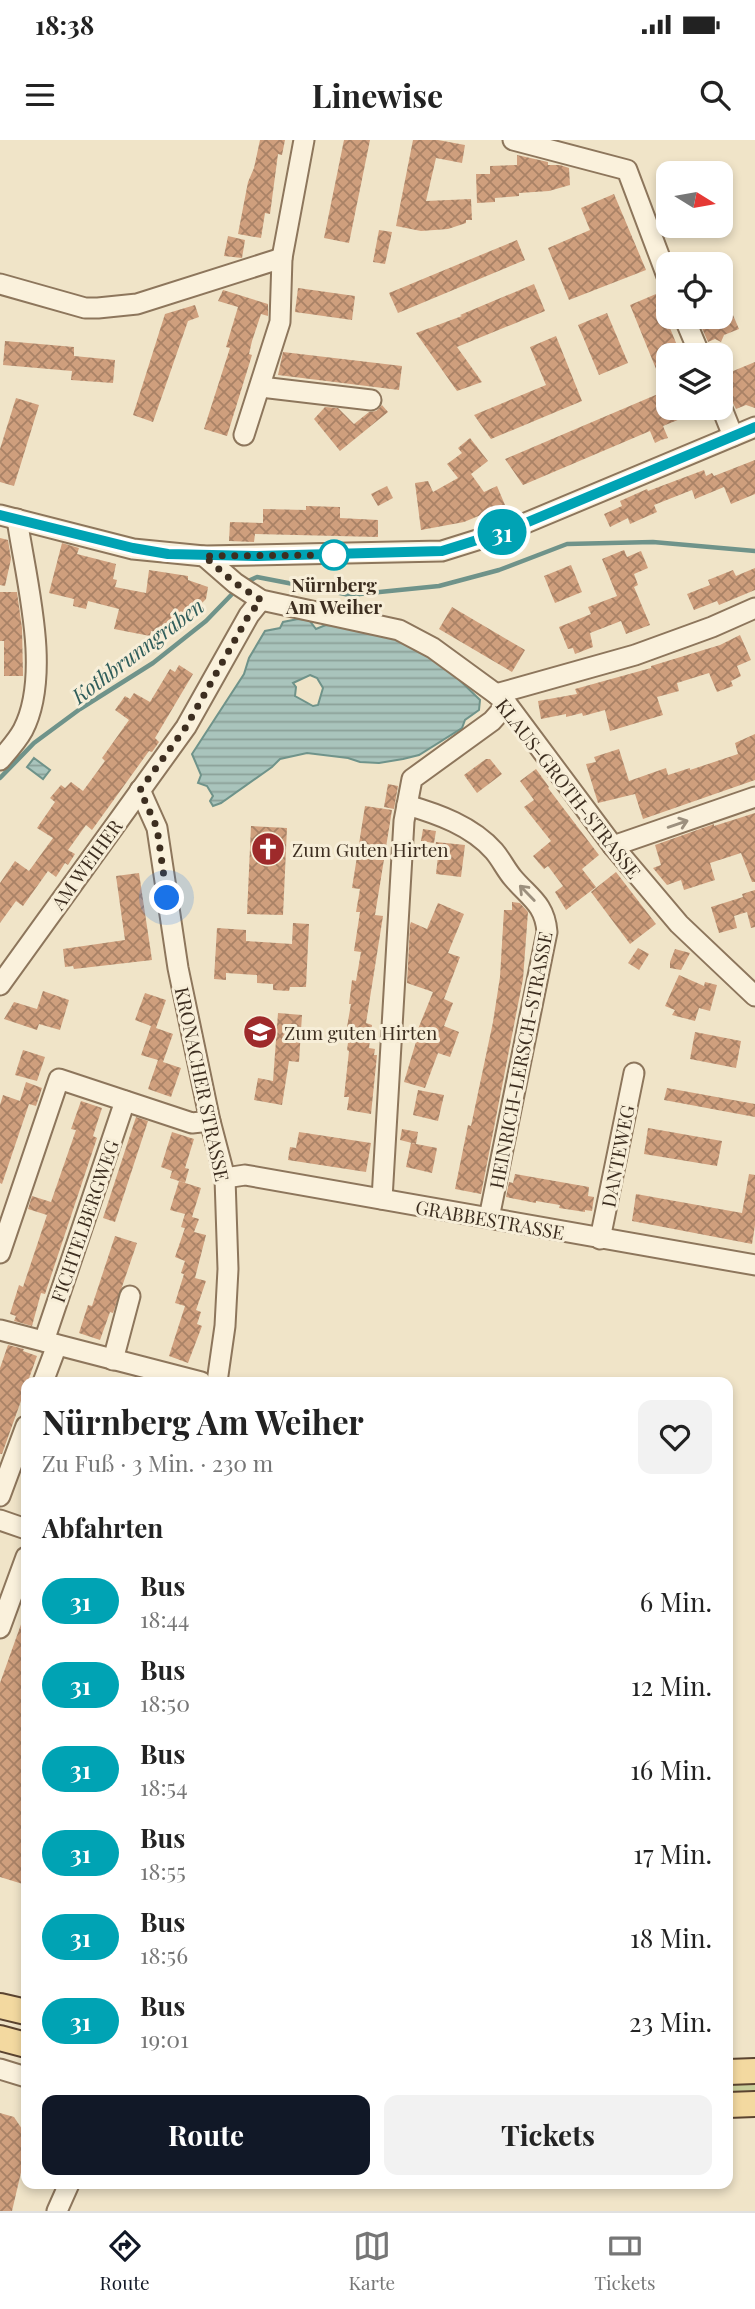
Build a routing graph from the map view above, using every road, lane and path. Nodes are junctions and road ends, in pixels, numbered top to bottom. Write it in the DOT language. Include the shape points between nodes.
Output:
graph roads {
  1 [pos="304,140"];
  2 [pos="513,140"];
  3 [pos="658,252"];
  4 [pos="282,258"];
  5 [pos="0,284"];
  6 [pos="261,387"];
  7 [pos="371,400"];
  8 [pos="727,420"];
  9 [pos="755,427"];
  10 [pos="244,435"];
  11 [pos="733,436"];
  12 [pos="9,517"];
  13 [pos="204,556"];
  14 [pos="249,592"];
  15 [pos="755,608"];
  16 [pos="501,699"];
  17 [pos="0,760"];
  18 [pos="140,790"];
  19 [pos="755,797"];
  20 [pos="407,804"];
  21 [pos="613,846"];
  22 [pos="0,985"];
  23 [pos="755,996"];
  24 [pos="634,1073"];
  25 [pos="125,1101"];
  26 [pos="210,1121"];
  27 [pos="225,1178"];
  28 [pos="382,1199"];
  29 [pos="489,1218"];
  30 [pos="600,1239"];
  31 [pos="0,1253"];
  32 [pos="755,1265"];
  33 [pos="130,1296"];
  34 [pos="0,1330"];
  35 [pos="50,1343"];
  36 [pos="113,1360"];
  37 [pos="130,1374"];
  38 [pos="44,1377"];
  39 [pos="157,1377"];
  40 [pos="218,1377"];
  41 [pos="21,1439"];
  42 [pos="0,1496"];
  43 [pos="0,1520"];
  44 [pos="21,1527"];
  45 [pos="21,1571"];
  46 [pos="0,1628"];
  47 [pos="0,2006"];
  48 [pos="21,2011"];
  49 [pos="0,2038"];
  50 [pos="21,2044"];
  51 [pos="0,2069"];
  52 [pos="755,2071"];
  53 [pos="733,2072"];
  54 [pos="21,2075"];
  55 [pos="755,2104"];
  56 [pos="733,2105"];
  57 [pos="67,2189"];
  58 [pos="57,2211"];
  1 -- 4 [label="street"];
  2 -- 3 [label="street" via="627,170"];
  4 -- 5 [label="street" via="137,304 98,308"];
  4 -- 6 [label="street" via="280,322"];
  6 -- 7 [label="street"];
  6 -- 10 [label="street"];
  8 -- 11 [label="street"];
  9 -- 11 [label="street"];
  11 -- 13 [label="street" via="509,530 442,551"];
  12 -- 13 [label="street" via="133,548"];
  12 -- 17 [label="street" via="37,647 36,690 23,730"];
  13 -- 14 [label="street, KLAUS-GROTH-STRASSE"];
  14 -- 16 [label="street, KLAUS-GROTH-STRASSE" via="399,630 433,648"];
  14 -- 18 [label="street, AM WEIHER" via="249,615 186,727"];
  15 -- 16 [label="street" via="635,655"];
  16 -- 20 [label="street" via="492,721 412,779"];
  16 -- 21 [label="street, KLAUS-GROTH-STRASSE"];
  18 -- 22 [label="street, AM WEIHER"];
  18 -- 26 [label="street, KRONACHER STRASSE" via="157,828 178,968"];
  21 -- 19 [label="street, one-way"];
  20 -- 28 [label="street"];
  29 -- 20 [label="street, HEINRICH-LERSCH-STRASSE, one-way" via="547,932 546,918 483,840 444,816"];
  21 -- 23 [label="street, KLAUS-GROTH-STRASSE" via="679,924"];
  24 -- 30 [label="street, DANTEWEG"];
  25 -- 26 [label="street" via="192,1123"];
  25 -- 31 [label="street" via="58,1079"];
  25 -- 35 [label="street, FICHTELBERGWEG"];
  26 -- 27 [label="street, KRONACHER STRASSE"];
  27 -- 28 [label="street, GRABBESTRASSE" via="245,1175"];
  27 -- 40 [label="street, KRONACHER STRASSE" via="228,1269"];
  28 -- 29 [label="street, GRABBESTRASSE"];
  29 -- 30 [label="street, GRABBESTRASSE"];
  30 -- 32 [label="street, GRABBESTRASSE"];
  33 -- 36 [label="street"];
  34 -- 35 [label="street"];
  35 -- 36 [label="street"];
  35 -- 38 [label="street, FICHTELBERGWEG"];
  36 -- 37 [label="street"];
  37 -- 39 [label="street"];
  41 -- 42 [label="street"];
  43 -- 44 [label="street"];
  45 -- 46 [label="street"];
  47 -- 48 [label="main road"];
  49 -- 50 [label="main road"];
  51 -- 54 [label="street"];
  52 -- 53 [label="main road"];
  55 -- 56 [label="main road"];
  57 -- 58 [label="street"];
}
